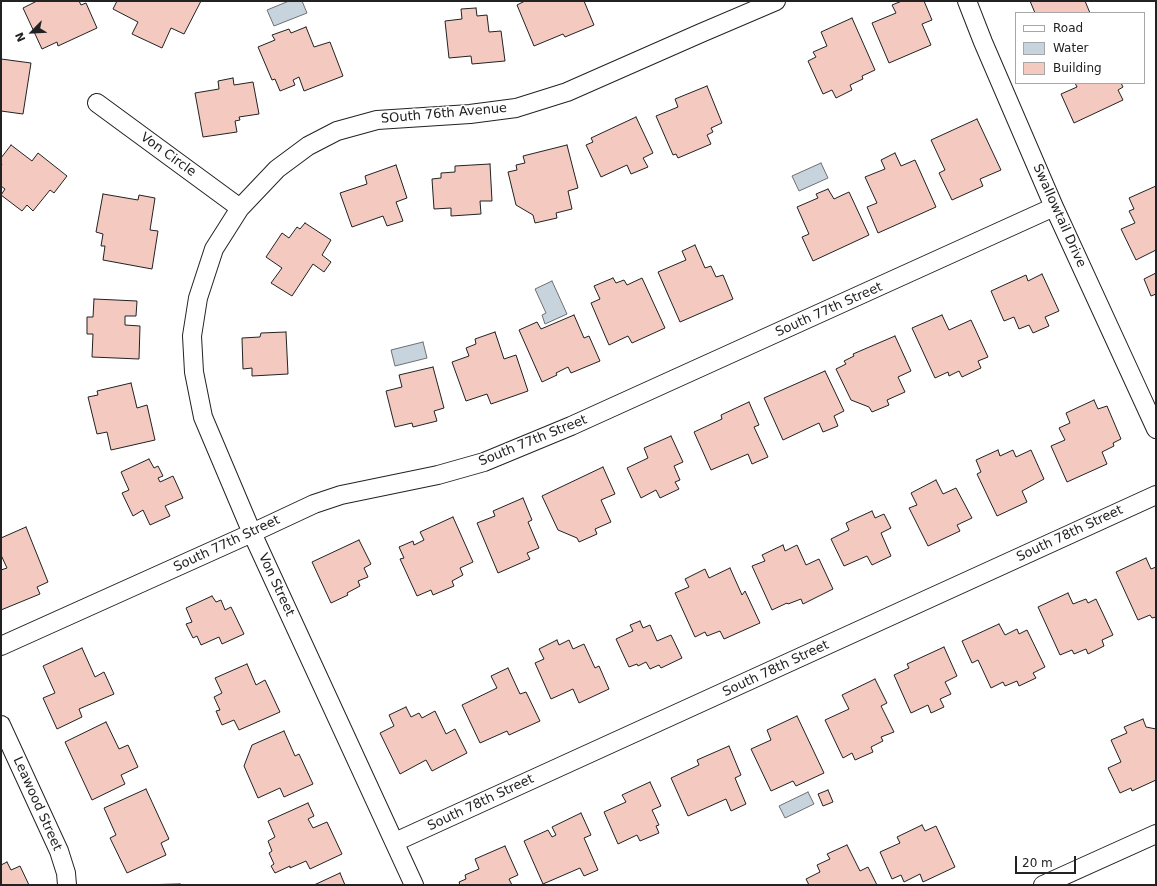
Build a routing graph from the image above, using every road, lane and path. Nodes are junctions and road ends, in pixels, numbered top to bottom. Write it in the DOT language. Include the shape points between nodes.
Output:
graph roads {
  1 [pos="776,1"];
  2 [pos="967,1"];
  3 [pos="97,103"];
  4 [pos="1054,207"];
  5 [pos="240,208"];
  6 [pos="1156,430"];
  7 [pos="1156,495"];
  8 [pos="252,533"];
  9 [pos="1,646"];
  10 [pos="1,725"];
  11 [pos="1156,834"];
  12 [pos="395,842"];
  13 [pos="67,885"];
  14 [pos="414,885"];
  15 [pos="1043,885"];
  1 -- 5 [label="street, SOuth 76th Avenue" via="568,92 516,108 470,114 376,120 337,131 308,146 277,169"];
  2 -- 4 [label="street, Swallowtail Drive"];
  3 -- 5 [label="street, Von Circle"];
  4 -- 6 [label="street, Swallowtail Drive"];
  4 -- 8 [label="street, South 77th Street" via="572,426 484,462 438,475 341,494"];
  5 -- 8 [label="street, Von Street" via="214,249 198,298 192,336 194,372 203,417"];
  7 -- 12 [label="street, South 78th Street"];
  8 -- 9 [label="street, South 77th Street"];
  8 -- 12 [label="street, Von Street"];
  10 -- 13 [label="street, Leawood Street" via="59,851"];
  11 -- 15 [label="street"];
  12 -- 14 [label="street, Von Street"];
}
